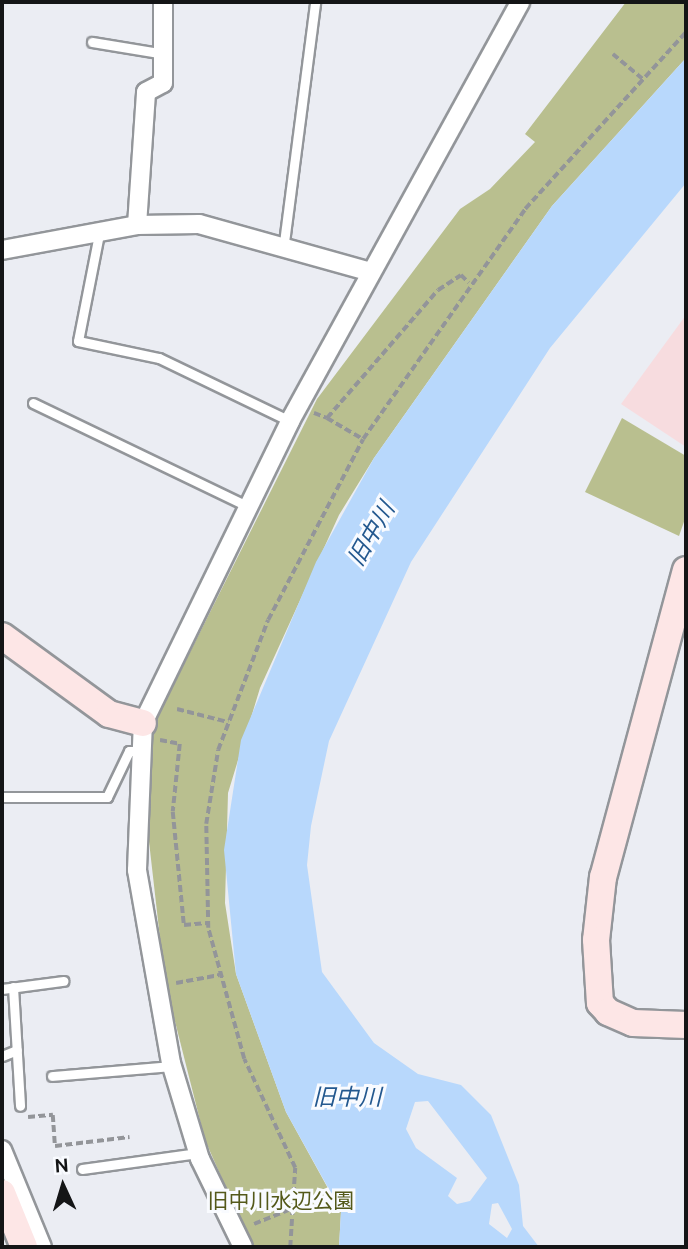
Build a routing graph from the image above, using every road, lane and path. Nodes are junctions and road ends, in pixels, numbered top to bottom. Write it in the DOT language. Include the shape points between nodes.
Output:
graph roads {
  1 [pos="163,2"];
  2 [pos="315,2"];
  3 [pos="520,2"];
  4 [pos="686,32"];
  5 [pos="92,42"];
  6 [pos="165,54"];
  7 [pos="613,54"];
  8 [pos="642,79"];
  9 [pos="137,225"];
  10 [pos="99,234"];
  11 [pos="2,250"];
  12 [pos="283,251"];
  13 [pos="371,272"];
  14 [pos="469,283"];
  15 [pos="33,403"];
  16 [pos="294,413"];
  17 [pos="327,418"];
  18 [pos="363,439"];
  19 [pos="247,506"];
  20 [pos="686,570"];
  21 [pos="2,636"];
  22 [pos="177,709"];
  23 [pos="228,722"];
  24 [pos="141,737"];
  25 [pos="2,797"];
  26 [pos="207,923"];
  27 [pos="219,975"];
  28 [pos="63,981"];
  29 [pos="172,984"];
  30 [pos="13,987"];
  31 [pos="2,989"];
  32 [pos="686,1025"];
  33 [pos="16,1050"];
  34 [pos="2,1056"];
  35 [pos="172,1066"];
  36 [pos="52,1076"];
  37 [pos="20,1106"];
  38 [pos="129,1137"];
  39 [pos="2,1150"];
  40 [pos="198,1153"];
  41 [pos="82,1169"];
  42 [pos="2,1194"];
  43 [pos="291,1209"];
  44 [pos="251,1226"];
  45 [pos="24,1247"];
  46 [pos="42,1247"];
  47 [pos="243,1247"];
  48 [pos="290,1247"];
  1 -- 6 [label="street"];
  2 -- 12 [label="lane"];
  3 -- 13 [label="street"];
  4 -- 8 [label="path"];
  5 -- 6 [label="lane"];
  6 -- 9 [label="street" via="163,83 146,92"];
  7 -- 8 [label="path"];
  8 -- 14 [label="path" via="540,191"];
  9 -- 10 [label="street"];
  9 -- 12 [label="street" via="199,224"];
  10 -- 11 [label="street"];
  10 -- 16 [label="lane" via="78,341 159,359"];
  12 -- 13 [label="street"];
  13 -- 16 [label="street"];
  14 -- 17 [label="path" via="461,275 438,290"];
  14 -- 18 [label="path"];
  15 -- 19 [label="lane"];
  16 -- 17 [label="path"];
  16 -- 19 [label="street"];
  17 -- 18 [label="path"];
  18 -- 23 [label="path" via="279,598"];
  19 -- 24 [label="street"];
  20 -- 32 [label="street" via="610,850 596,940 598,986 608,1012 633,1023"];
  21 -- 24 [label="street"];
  22 -- 23 [label="path"];
  23 -- 26 [label="path" via="206,824"];
  24 -- 25 [label="lane" via="129,751 107,797"];
  24 -- 26 [label="path" via="180,744 174,823 184,925"];
  24 -- 35 [label="street" via="137,870"];
  26 -- 27 [label="path"];
  27 -- 29 [label="path"];
  27 -- 43 [label="path" via="244,1059 295,1168"];
  28 -- 30 [label="lane"];
  30 -- 31 [label="lane"];
  30 -- 33 [label="lane"];
  33 -- 34 [label="lane"];
  33 -- 37 [label="lane"];
  35 -- 36 [label="lane"];
  35 -- 40 [label="street"];
  37 -- 38 [label="path" via="25,1117 53,1115 55,1146"];
  39 -- 46 [label="street"];
  40 -- 41 [label="lane"];
  40 -- 47 [label="street"];
  42 -- 45 [label="street"];
  43 -- 44 [label="path"];
  43 -- 48 [label="path"];
}
